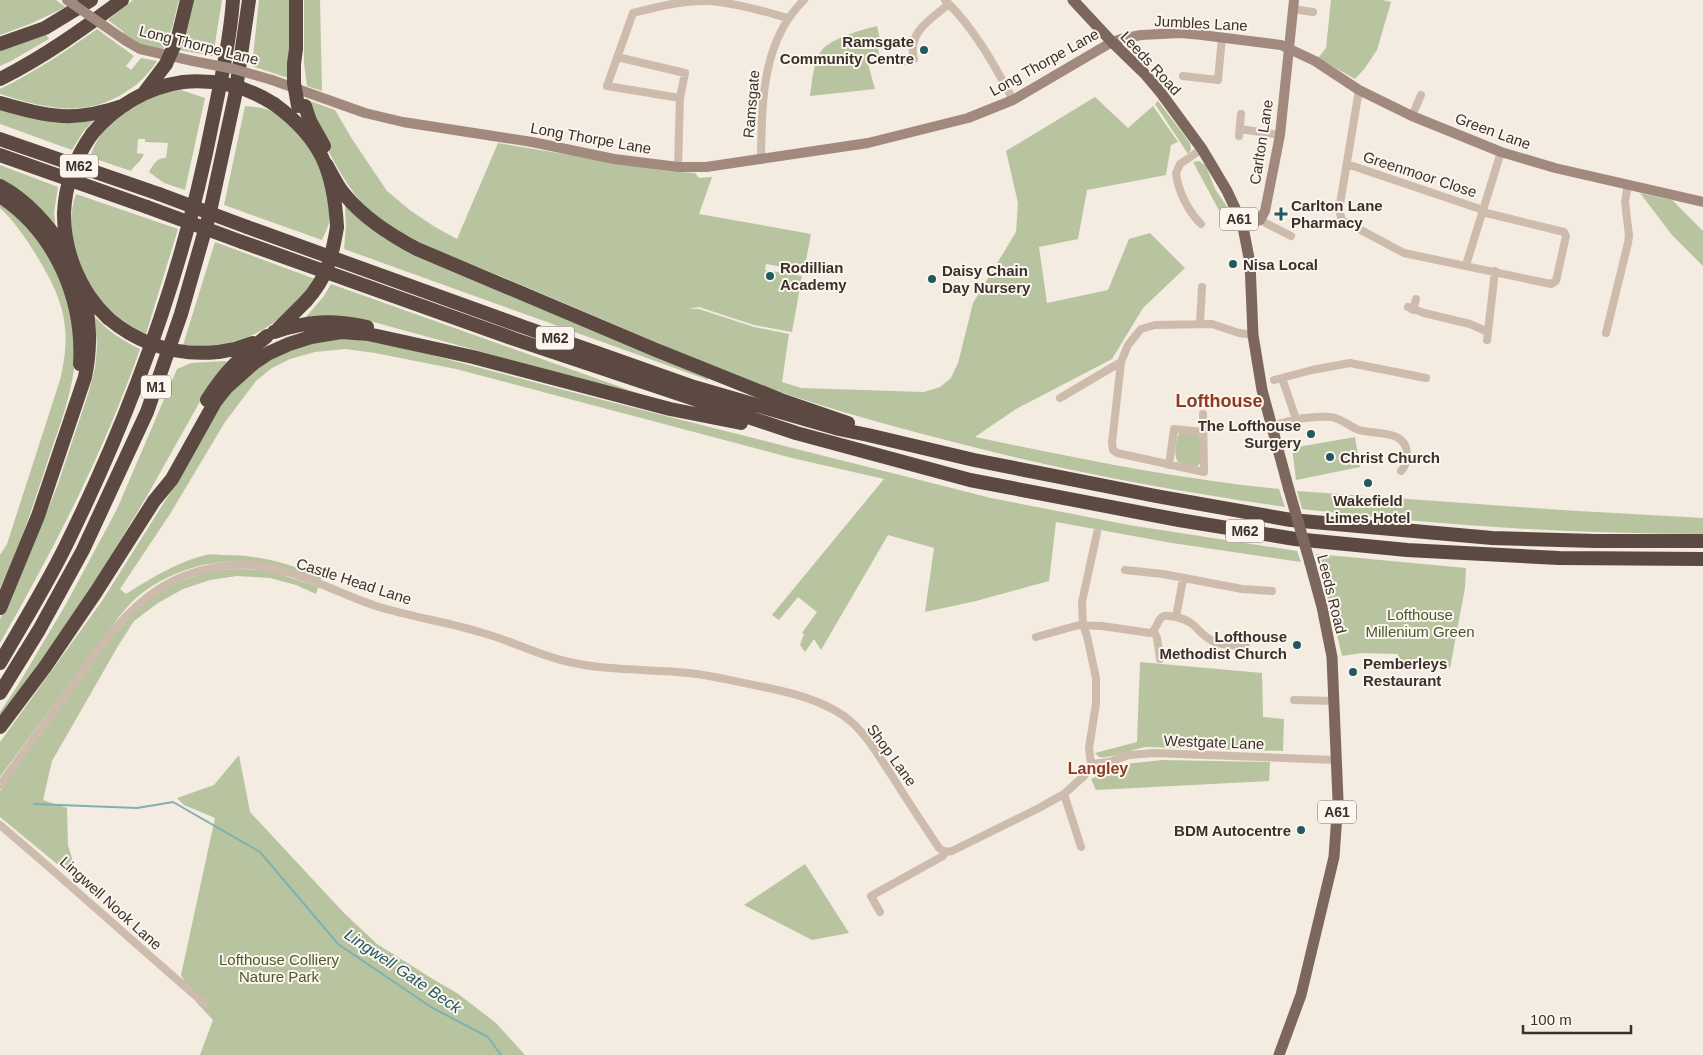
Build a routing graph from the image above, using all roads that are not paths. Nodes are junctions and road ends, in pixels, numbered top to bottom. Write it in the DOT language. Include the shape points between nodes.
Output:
graph roads {
  1 [pos="67,0"];
  2 [pos="91,0"];
  3 [pos="122,0"];
  4 [pos="187,0"];
  5 [pos="233,0"];
  6 [pos="249,0"];
  7 [pos="296,0"];
  8 [pos="804,0"];
  9 [pos="1074,0"];
  10 [pos="947,2"];
  11 [pos="1293,5"];
  12 [pos="1313,12"];
  13 [pos="788,18"];
  14 [pos="1222,37"];
  15 [pos="1112,42"];
  16 [pos="0,44"];
  17 [pos="1288,48"];
  18 [pos="617,57"];
  19 [pos="901,62"];
  20 [pos="1183,76"];
  21 [pos="0,79"];
  22 [pos="1359,90"];
  23 [pos="143,93"];
  24 [pos="1421,95"];
  25 [pos="680,98"];
  26 [pos="1013,100"];
  27 [pos="0,103"];
  28 [pos="125,105"];
  29 [pos="301,106"];
  30 [pos="1241,114"];
  31 [pos="1412,116"];
  32 [pos="307,135"];
  33 [pos="1280,135"];
  34 [pos="0,138"];
  35 [pos="1202,149"];
  36 [pos="1501,152"];
  37 [pos="0,155"];
  38 [pos="761,160"];
  39 [pos="326,164"];
  40 [pos="1347,164"];
  41 [pos="678,167"];
  42 [pos="1632,185"];
  43 [pos="0,186"];
  44 [pos="0,196"];
  45 [pos="1703,202"];
  46 [pos="1483,211"];
  47 [pos="362,212"];
  48 [pos="1260,220"];
  49 [pos="1201,224"];
  50 [pos="1243,227"];
  51 [pos="1291,236"];
  52 [pos="70,257"];
  53 [pos="1466,265"];
  54 [pos="1496,271"];
  55 [pos="83,285"];
  56 [pos="1202,287"];
  57 [pos="1416,299"];
  58 [pos="1200,323"];
  59 [pos="1606,333"];
  60 [pos="271,334"];
  61 [pos="1253,335"];
  62 [pos="473,357"];
  63 [pos="1121,362"];
  64 [pos="1426,378"];
  65 [pos="79,397"];
  66 [pos="1060,398"];
  67 [pos="1203,414"];
  68 [pos="1296,419"];
  69 [pos="1272,426"];
  70 [pos="1204,432"];
  71 [pos="796,434"];
  72 [pos="868,435"];
  73 [pos="1169,465"];
  74 [pos="1401,471"];
  75 [pos="154,501"];
  76 [pos="1098,533"];
  77 [pos="1703,541"];
  78 [pos="1703,559"];
  79 [pos="1124,570"];
  80 [pos="1183,579"];
  81 [pos="1272,591"];
  82 [pos="0,608"];
  83 [pos="1176,617"];
  84 [pos="1083,626"];
  85 [pos="1154,631"];
  86 [pos="1036,637"];
  87 [pos="1246,647"];
  88 [pos="1160,659"];
  89 [pos="0,663"];
  90 [pos="791,692"];
  91 [pos="0,693"];
  92 [pos="1294,700"];
  93 [pos="1334,701"];
  94 [pos="0,727"];
  95 [pos="1337,760"];
  96 [pos="1091,764"];
  97 [pos="0,785"];
  98 [pos="1064,794"];
  99 [pos="0,825"];
  100 [pos="1080,847"];
  101 [pos="949,852"];
  102 [pos="880,912"];
  103 [pos="204,1002"];
  104 [pos="1279,1055"];
  1 -- 41 [label="main road, Long Thorpe Lane, bridge" via="140,49 234,69 365,113 614,159"];
  2 -- 16 [label="highway" via="45,28"];
  3 -- 21 [label="highway" via="73,37"];
  4 -- 23 [label="highway, bridge" via="178,37 166,64"];
  5 -- 89 [label="highway, M1" via="200,184 151,349 70,537"];
  6 -- 91 [label="highway, M1" via="235,96 209,216 181,314 147,412 83,550"];
  7 -- 29 [label="highway, bridge" via="294,83"];
  8 -- 13 [label="street, Ramsgate"];
  9 -- 15 [label="main road, Leeds Road / A61"];
  10 -- 19 [label="street" via="916,35 912,42 914,58"];
  10 -- 26 [label="street" via="971,30"];
  11 -- 12 [label="street"];
  11 -- 17 [label="main road, Carlton Lane"];
  13 -- 18 [label="street" via="750,7 708,1 671,4 633,13"];
  13 -- 38 [label="street, Ramsgate" via="767,65"];
  14 -- 15 [label="main road, Jumbles Lane" via="1152,34"];
  14 -- 17 [label="main road, Jumbles Lane"];
  14 -- 20 [label="street" via="1218,80"];
  15 -- 26 [label="main road, Long Thorpe Lane"];
  15 -- 35 [label="main road, Leeds Road / A61" via="1161,93"];
  17 -- 22 [label="main road, Green Lane" via="1315,61"];
  17 -- 33 [label="main road, Carlton Lane"];
  18 -- 25 [label="street" via="685,73"];
  18 -- 25 [label="street" via="607,86"];
  22 -- 31 [label="main road, Green Lane"];
  22 -- 40 [label="street"];
  23 -- 28 [label="highway"];
  23 -- 32 [label="highway, bridge" via="183,82 228,84 258,94 274,104"];
  24 -- 31 [label="street"];
  25 -- 41 [label="street"];
  26 -- 38 [label="main road, Long Thorpe Lane" via="968,118 884,140"];
  27 -- 28 [label="highway" via="45,115 78,117"];
  28 -- 52 [label="highway, bridge" via="92,134 73,166 64,214"];
  29 -- 32 [label="highway"];
  29 -- 47 [label="highway"];
  30 -- 33 [label="street" via="1239,133"];
  31 -- 36 [label="main road, Green Lane"];
  32 -- 39 [label="highway"];
  33 -- 48 [label="main road, Carlton Lane" via="1265,211"];
  34 -- 72 [label="highway, M62, bridge" via="694,387"];
  35 -- 49 [label="street" via="1180,164 1176,173 1192,215"];
  35 -- 50 [label="main road, Leeds Road / A61" via="1227,191"];
  36 -- 42 [label="main road, Green Lane" via="1546,166"];
  36 -- 46 [label="street"];
  37 -- 71 [label="highway, M62, bridge" via="517,340"];
  38 -- 41 [label="main road, Long Thorpe Lane"];
  39 -- 47 [label="highway" via="344,194"];
  39 -- 60 [label="highway, bridge" via="335,198 337,227 325,275 317,289"];
  40 -- 46 [label="street, Greenmoor Close"];
  40 -- 53 [label="street" via="1339,210 1342,220 1404,253"];
  42 -- 45 [label="main road, Green Lane"];
  42 -- 59 [label="street" via="1624,202 1629,235"];
  43 -- 52 [label="highway" via="38,214"];
  44 -- 65 [label="highway" via="41,234 67,278 79,323"];
  46 -- 53 [label="street"];
  46 -- 54 [label="street, Greenmoor Close" via="1564,232 1566,236 1556,280 1551,284"];
  47 -- 72 [label="highway" via="417,249 656,350 847,423"];
  48 -- 50 [label="main road"];
  48 -- 51 [label="street"];
  50 -- 61 [label="main road, Leeds Road / A61" via="1250,262"];
  52 -- 55 [label="highway"];
  53 -- 54 [label="street"];
  54 -- 57 [label="street" via="1487,336 1454,319 1410,308"];
  55 -- 60 [label="highway, bridge" via="108,318 134,336 162,348 194,353 218,352 250,345"];
  55 -- 65 [label="highway" via="90,344 86,377"];
  56 -- 58 [label="street"];
  58 -- 61 [label="street"];
  58 -- 63 [label="street" via="1155,325 1141,329 1128,345"];
  60 -- 62 [label="highway" via="308,323 342,322 407,336"];
  60 -- 75 [label="highway" via="238,359 220,379"];
  61 -- 69 [label="main road, Leeds Road / A61"];
  62 -- 71 [label="highway, M62" via="670,409"];
  62 -- 75 [label="highway" via="368,334 341,332 312,337 269,353 227,387 215,402 172,479"];
  63 -- 66 [label="street"];
  63 -- 73 [label="street" via="1113,450"];
  64 -- 68 [label="street" via="1416,379 1350,363 1278,379"];
  65 -- 82 [label="highway" via="38,516"];
  67 -- 70 [label="street"];
  68 -- 69 [label="street"];
  68 -- 74 [label="street" via="1333,417 1358,430 1396,437 1406,449 1407,459"];
  69 -- 93 [label="main road, Leeds Road / A61, bridge" via="1322,607 1332,657"];
  70 -- 73 [label="street" via="1174,430"];
  70 -- 73 [label="street" via="1204,472"];
  71 -- 78 [label="highway, M62" via="970,480 1295,539 1407,550 1560,558"];
  72 -- 77 [label="highway, M62" via="984,462 1291,520 1492,538"];
  75 -- 94 [label="highway" via="67,635"];
  76 -- 84 [label="street" via="1082,602"];
  79 -- 80 [label="street"];
  80 -- 81 [label="street"];
  80 -- 83 [label="street"];
  83 -- 85 [label="street" via="1162,618"];
  83 -- 87 [label="street" via="1192,622 1208,639 1217,643"];
  84 -- 85 [label="street"];
  84 -- 86 [label="street"];
  84 -- 96 [label="street" via="1096,678 1096,704 1088,748"];
  85 -- 88 [label="street"];
  90 -- 97 [label="street, Castle Head Lane" via="691,673 569,662 484,633 379,606 268,567 238,565 210,568 180,577 159,588 122,619"];
  90 -- 101 [label="street, Shop Lane" via="845,717 868,740 937,845"];
  92 -- 93 [label="street"];
  93 -- 95 [label="main road, Leeds Road / A61"];
  95 -- 96 [label="street, Westgate Lane" via="1154,753 1128,755"];
  95 -- 104 [label="main road, Leeds Road / A61" via="1334,857 1301,995"];
  96 -- 98 [label="street" via="1084,776"];
  98 -- 100 [label="street"];
  98 -- 101 [label="street"];
  99 -- 103 [label="street, Lingwell Nook Lane"];
  101 -- 102 [label="street" via="872,896"];
}
